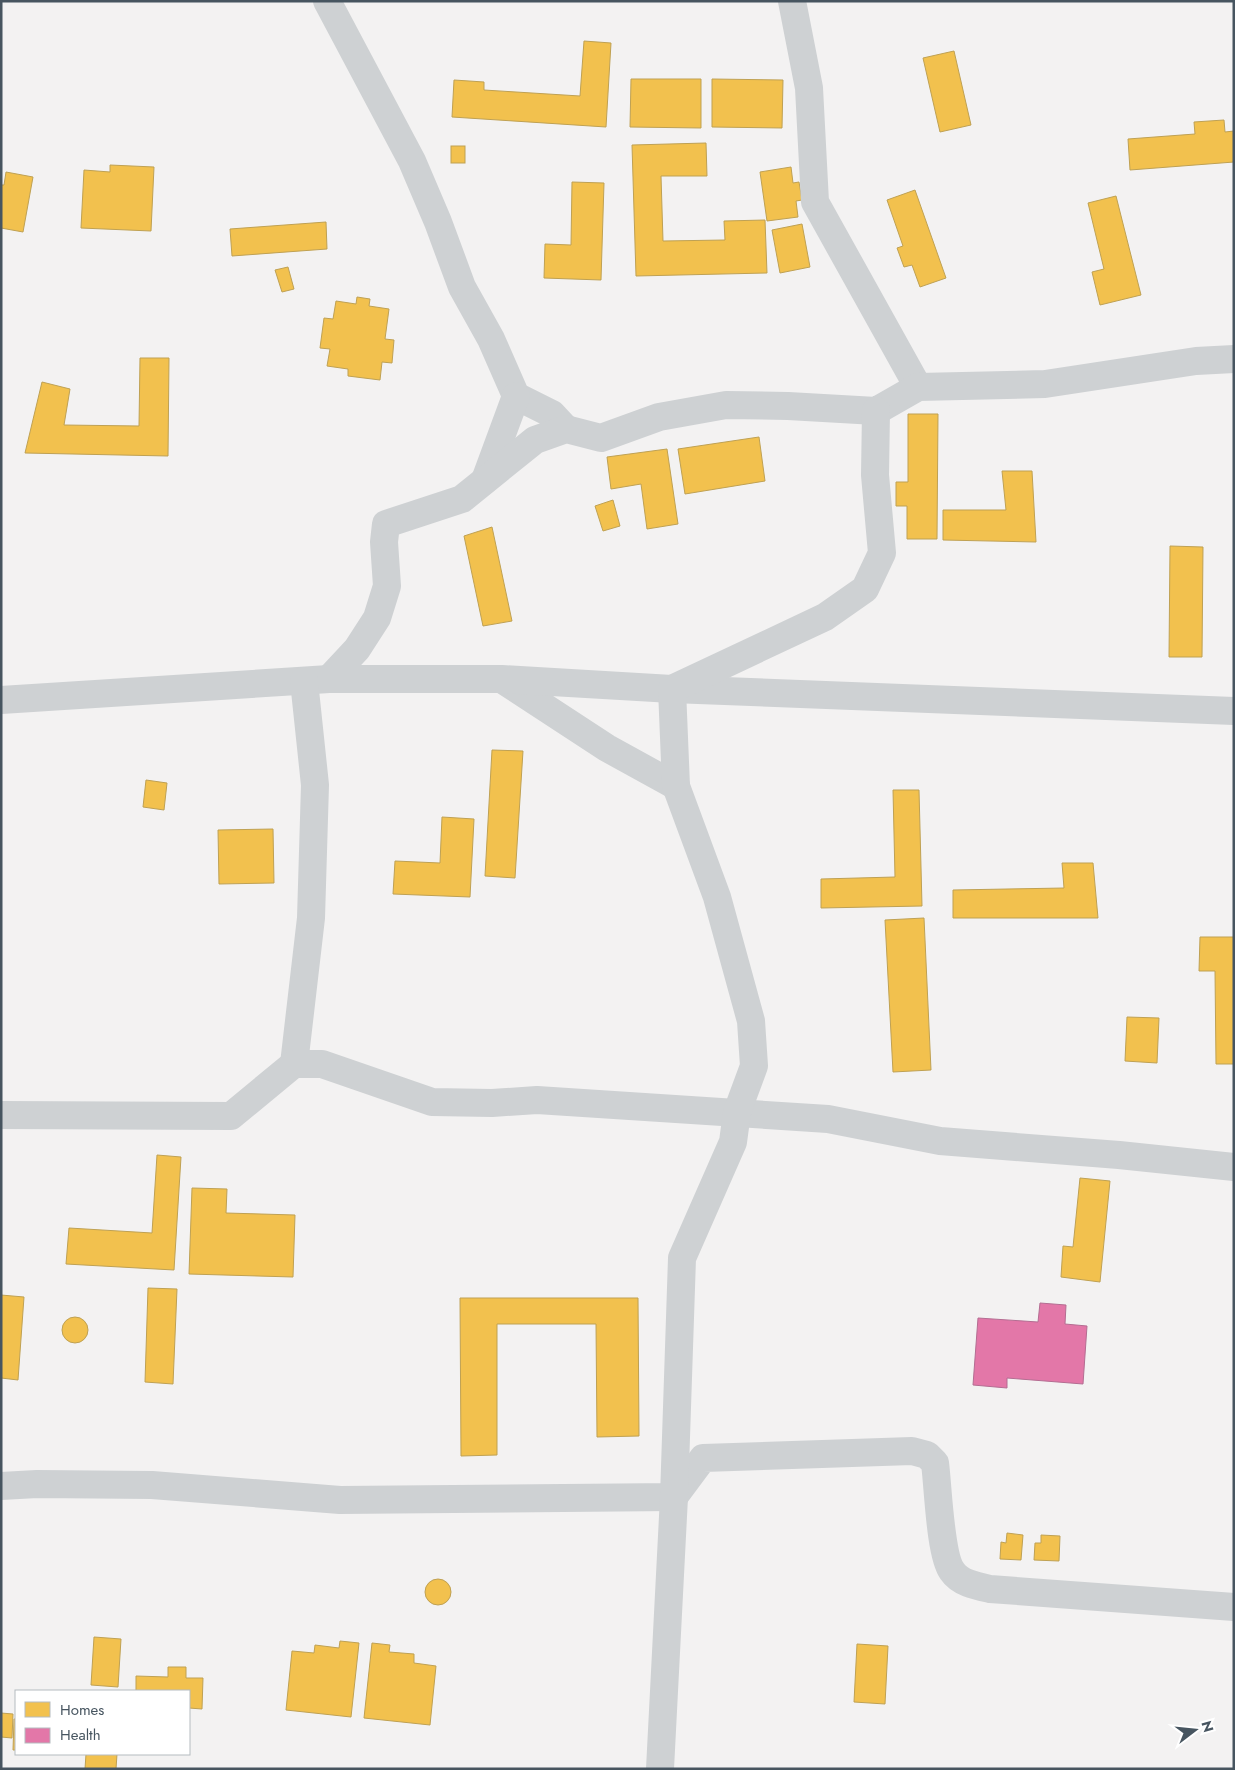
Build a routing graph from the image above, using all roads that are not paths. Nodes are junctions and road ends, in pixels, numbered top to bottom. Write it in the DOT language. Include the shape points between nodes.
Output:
graph roads {
  1 [pos="327,1"];
  2 [pos="792,1"];
  3 [pos="1234,359"];
  4 [pos="918,387"];
  5 [pos="516,396"];
  6 [pos="876,411"];
  7 [pos="566,429"];
  8 [pos="535,440"];
  9 [pos="484,482"];
  10 [pos="316,680"];
  11 [pos="502,680"];
  12 [pos="672,689"];
  13 [pos="1,700"];
  14 [pos="1234,711"];
  15 [pos="676,786"];
  16 [pos="294,1064"];
  17 [pos="737,1112"];
  18 [pos="1,1115"];
  19 [pos="1234,1166"];
  20 [pos="1,1486"];
  21 [pos="674,1497"];
  22 [pos="1234,1607"];
  23 [pos="660,1769"];
  1 -- 5 [label="street" via="412,161 462,287 491,339"];
  2 -- 4 [label="street" via="809,88 815,202"];
  3 -- 4 [label="street" via="1196,361 1045,384"];
  4 -- 6 [label="street"];
  5 -- 7 [label="street" via="552,414"];
  5 -- 8 [label="street" via="524,422"];
  5 -- 9 [label="street"];
  6 -- 7 [label="street" via="726,405 658,417 601,438"];
  6 -- 12 [label="street" via="875,475 882,553 865,589 825,618"];
  7 -- 8 [label="street"];
  8 -- 9 [label="street"];
  9 -- 10 [label="street" via="462,499 386,524 387,586 377,618 357,649"];
  10 -- 11 [label="street"];
  10 -- 13 [label="street"];
  10 -- 16 [label="street" via="311,918"];
  11 -- 12 [label="street"];
  11 -- 15 [label="street" via="607,748"];
  12 -- 14 [label="street"];
  12 -- 15 [label="street"];
  15 -- 17 [label="street" via="717,898 751,1021 754,1066"];
  16 -- 17 [label="street" via="322,1064 432,1102 538,1100"];
  16 -- 18 [label="street" via="231,1116"];
  17 -- 19 [label="street" via="828,1119 940,1141"];
  17 -- 21 [label="street" via="733,1142 682,1258"];
  20 -- 21 [label="street" via="152,1485 340,1500"];
  21 -- 22 [label="street" via="703,1458 912,1451 927,1455 935,1463 944,1550 951,1571 965,1582 990,1589"];
  21 -- 23 [label="street"];
}
